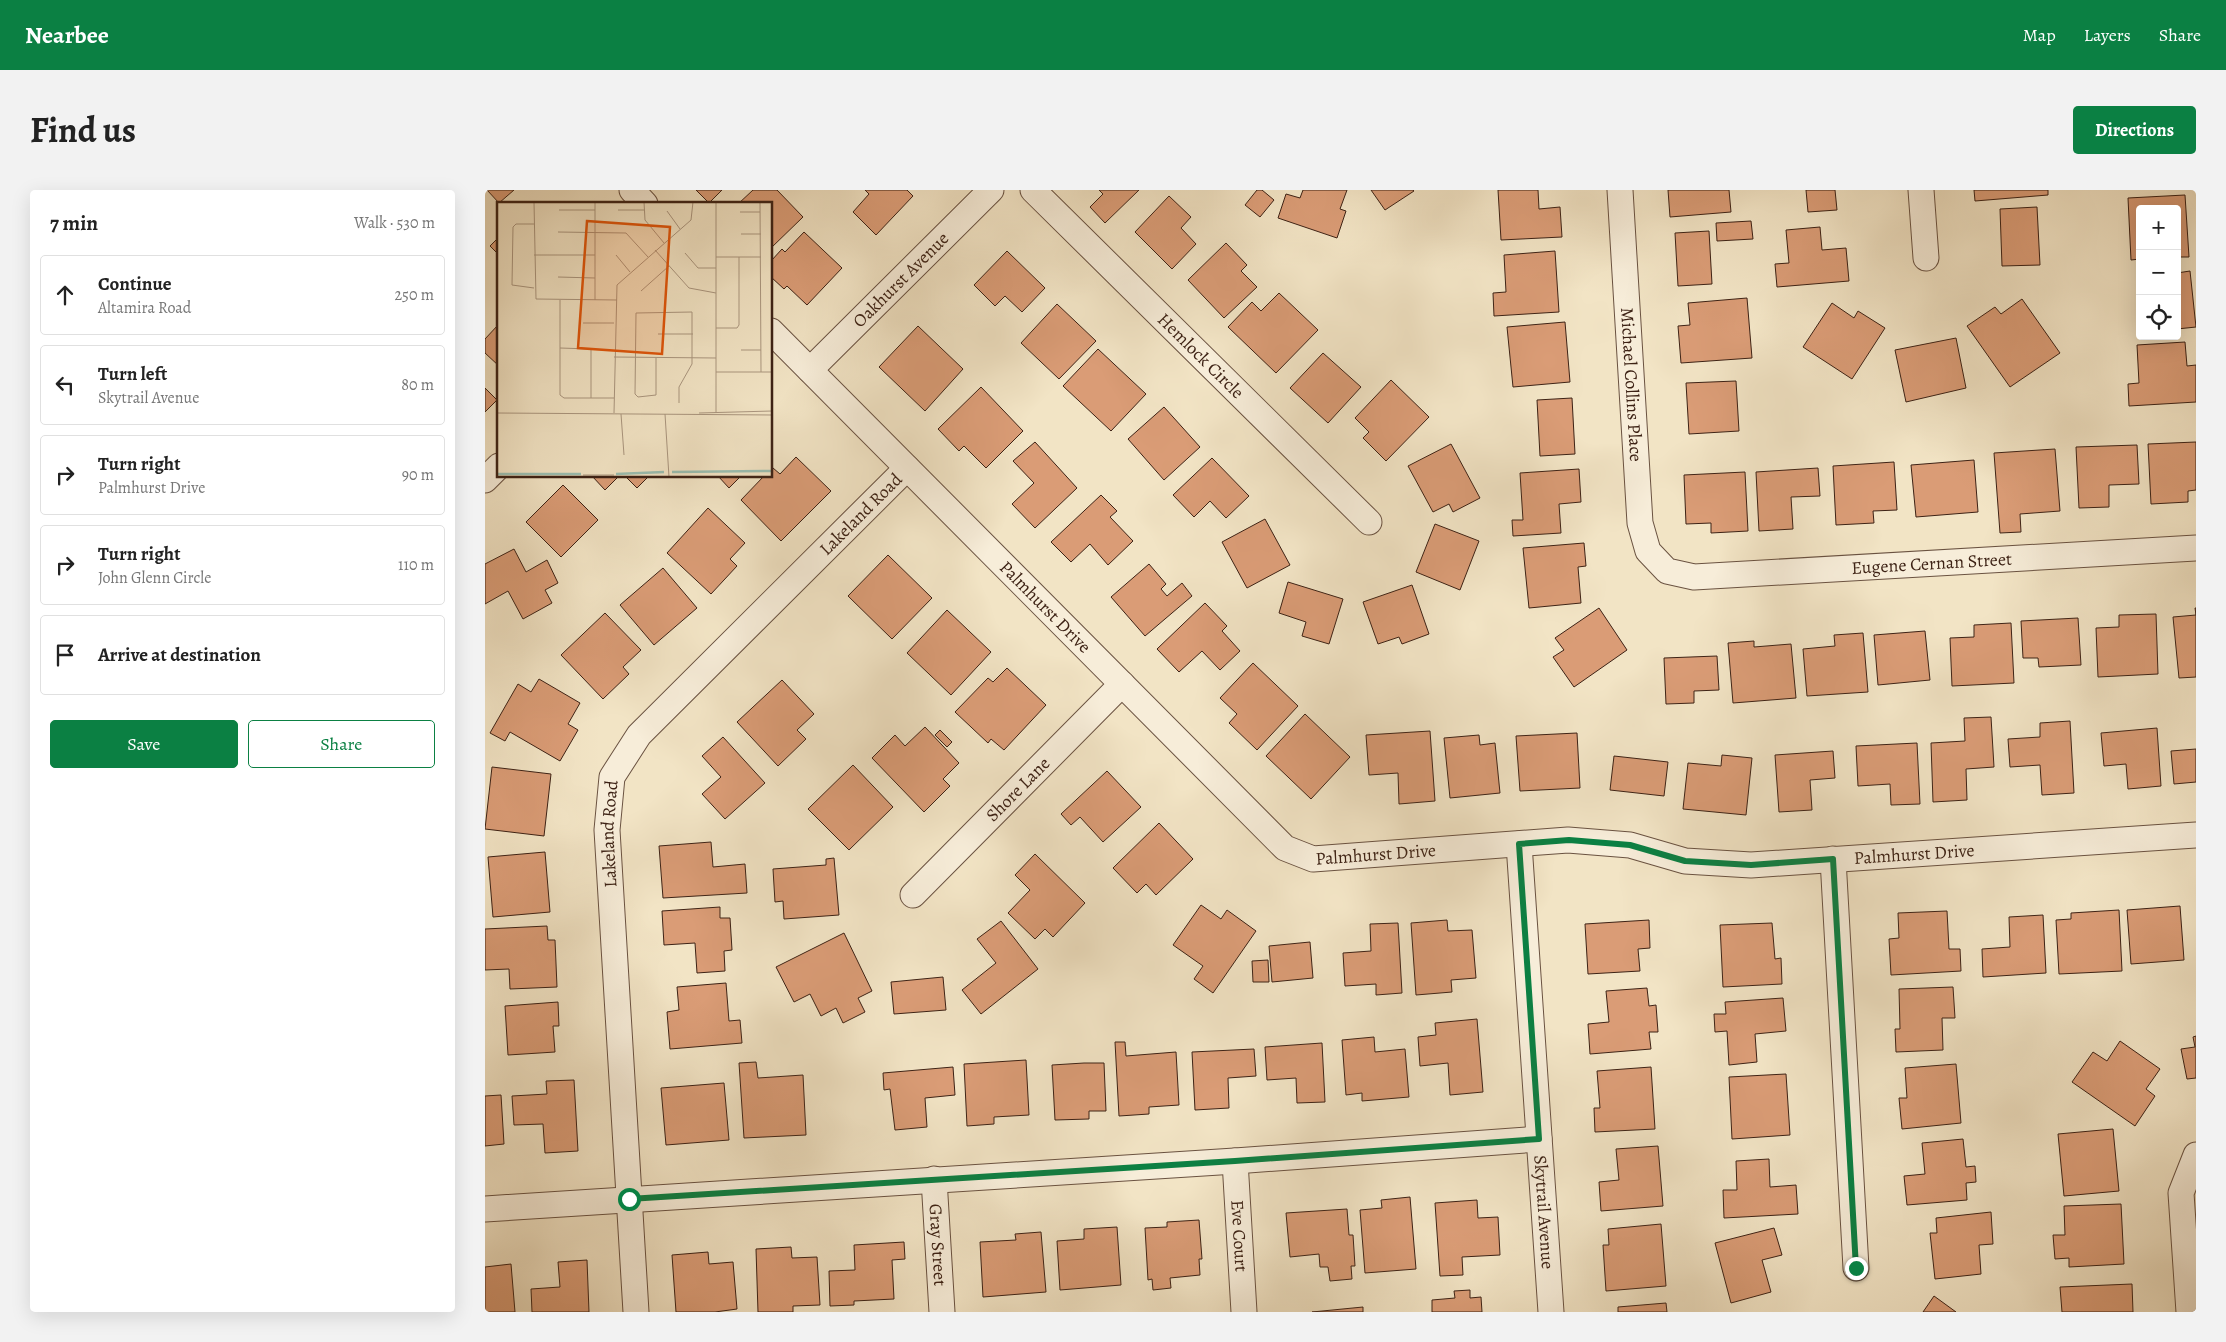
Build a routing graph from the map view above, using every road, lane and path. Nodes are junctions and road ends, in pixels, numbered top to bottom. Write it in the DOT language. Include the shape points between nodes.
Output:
graph roads {
  1 [pos="632,190"];
  2 [pos="991,190"];
  3 [pos="1033,190"];
  4 [pos="1620,190"];
  5 [pos="1921,190"];
  6 [pos="643,202"];
  7 [pos="1926,258"];
  8 [pos="773,332"];
  9 [pos="810,370"];
  10 [pos="497,468"];
  11 [pos="907,468"];
  12 [pos="485,480"];
  13 [pos="1369,522"];
  14 [pos="2196,548"];
  15 [pos="1667,572"];
  16 [pos="1122,684"];
  17 [pos="2196,835"];
  18 [pos="1519,844"];
  19 [pos="1833,859"];
  20 [pos="913,895"];
  21 [pos="1539,1139"];
  22 [pos="2196,1155"];
  23 [pos="1235,1161"];
  24 [pos="934,1179"];
  25 [pos="629,1199"];
  26 [pos="485,1208"];
  27 [pos="1856,1268"];
  28 [pos="636,1312"];
  29 [pos="942,1312"];
  30 [pos="1244,1312"];
  31 [pos="1551,1312"];
  32 [pos="2189,1312"];
  1 -- 6 [label="street"];
  2 -- 9 [label="street, Oakhurst Avenue"];
  3 -- 13 [label="street, Hemlock Circle"];
  4 -- 15 [label="street, Michael Collins Place" via="1640,523 1648,552"];
  5 -- 7 [label="street"];
  8 -- 9 [label="street, Palmhurst Drive"];
  9 -- 11 [label="street, Palmhurst Drive"];
  10 -- 12 [label="street"];
  11 -- 16 [label="street, Palmhurst Drive"];
  11 -- 25 [label="street, Lakeland Road" via="639,735 612,777 607,830"];
  14 -- 15 [label="street, Eugene Cernan Street" via="1694,577"];
  16 -- 18 [label="street, Palmhurst Drive" via="1285,848 1313,859"];
  16 -- 20 [label="street, Shore Lane"];
  17 -- 19 [label="street, Palmhurst Drive"];
  18 -- 19 [label="street, Palmhurst Drive" via="1569,840 1630,845 1685,861 1751,865"];
  18 -- 21 [label="street, Skytrail Avenue"];
  19 -- 27 [label="street"];
  21 -- 23 [label="street"];
  21 -- 31 [label="street, Skytrail Avenue"];
  22 -- 32 [label="street" via="2181,1193"];
  23 -- 24 [label="street"];
  23 -- 30 [label="street, Eve Court"];
  24 -- 25 [label="street"];
  24 -- 29 [label="street, Gray Street"];
  25 -- 26 [label="street"];
  25 -- 28 [label="street, Lakeland Road"];
}
